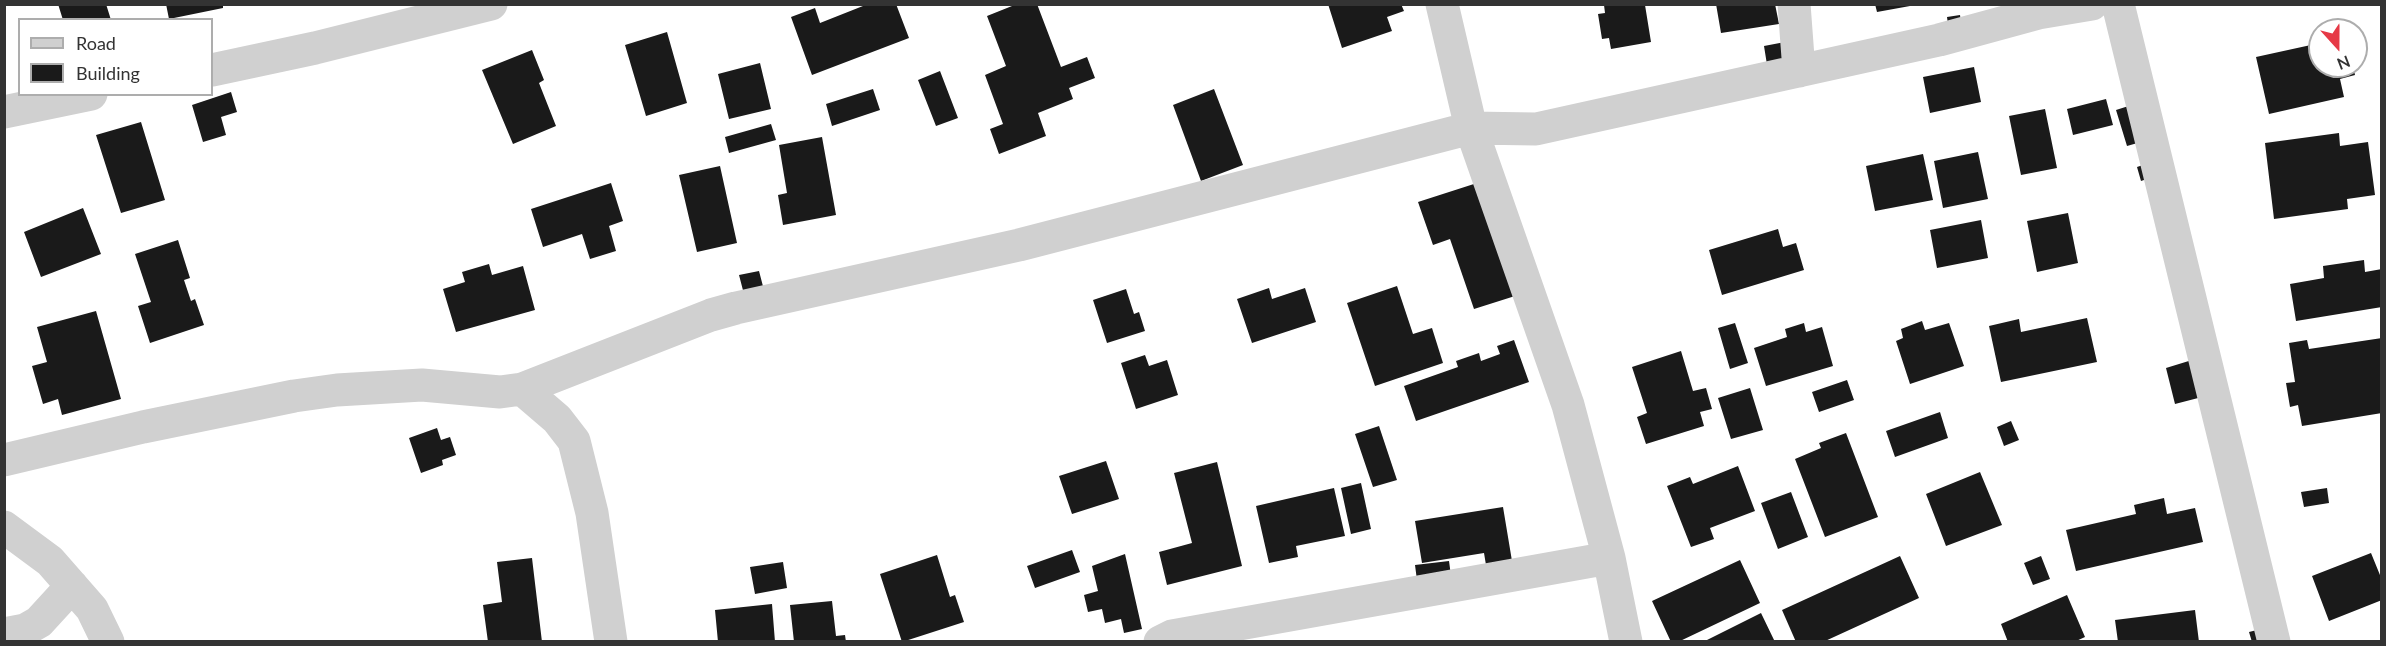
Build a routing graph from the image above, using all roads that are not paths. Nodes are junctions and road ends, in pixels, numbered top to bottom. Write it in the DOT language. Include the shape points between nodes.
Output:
graph roads {
  1 [pos="491,4"];
  2 [pos="1442,4"];
  3 [pos="1794,4"];
  4 [pos="2092,4"];
  5 [pos="2118,4"];
  6 [pos="2037,9"];
  7 [pos="405,15"];
  8 [pos="213,70"];
  9 [pos="1799,71"];
  10 [pos="81,96"];
  11 [pos="4,111"];
  12 [pos="1471,128"];
  13 [pos="522,389"];
  14 [pos="4,460"];
  15 [pos="4,527"];
  16 [pos="1609,558"];
  17 [pos="72,586"];
  18 [pos="4,634"];
  19 [pos="108,642"];
  20 [pos="611,642"];
  21 [pos="1160,642"];
  22 [pos="1626,642"];
  23 [pos="2274,642"];
  1 -- 7 [label="street"];
  2 -- 12 [label="street"];
  3 -- 9 [label="street"];
  4 -- 6 [label="street"];
  5 -- 23 [label="street"];
  6 -- 9 [label="street" via="1939,40"];
  7 -- 8 [label="street"];
  9 -- 12 [label="street" via="1536,129"];
  10 -- 11 [label="street"];
  12 -- 13 [label="street" via="1041,239 711,315"];
  12 -- 16 [label="street" via="1568,405"];
  13 -- 14 [label="street" via="500,392 422,385 337,390 143,427"];
  13 -- 20 [label="street" via="557,419 574,441 592,513"];
  15 -- 17 [label="street" via="50,561"];
  16 -- 21 [label="street" via="1172,636"];
  16 -- 22 [label="street"];
  17 -- 18 [label="street" via="39,622 26,630"];
  17 -- 19 [label="street" via="92,609"];
}
